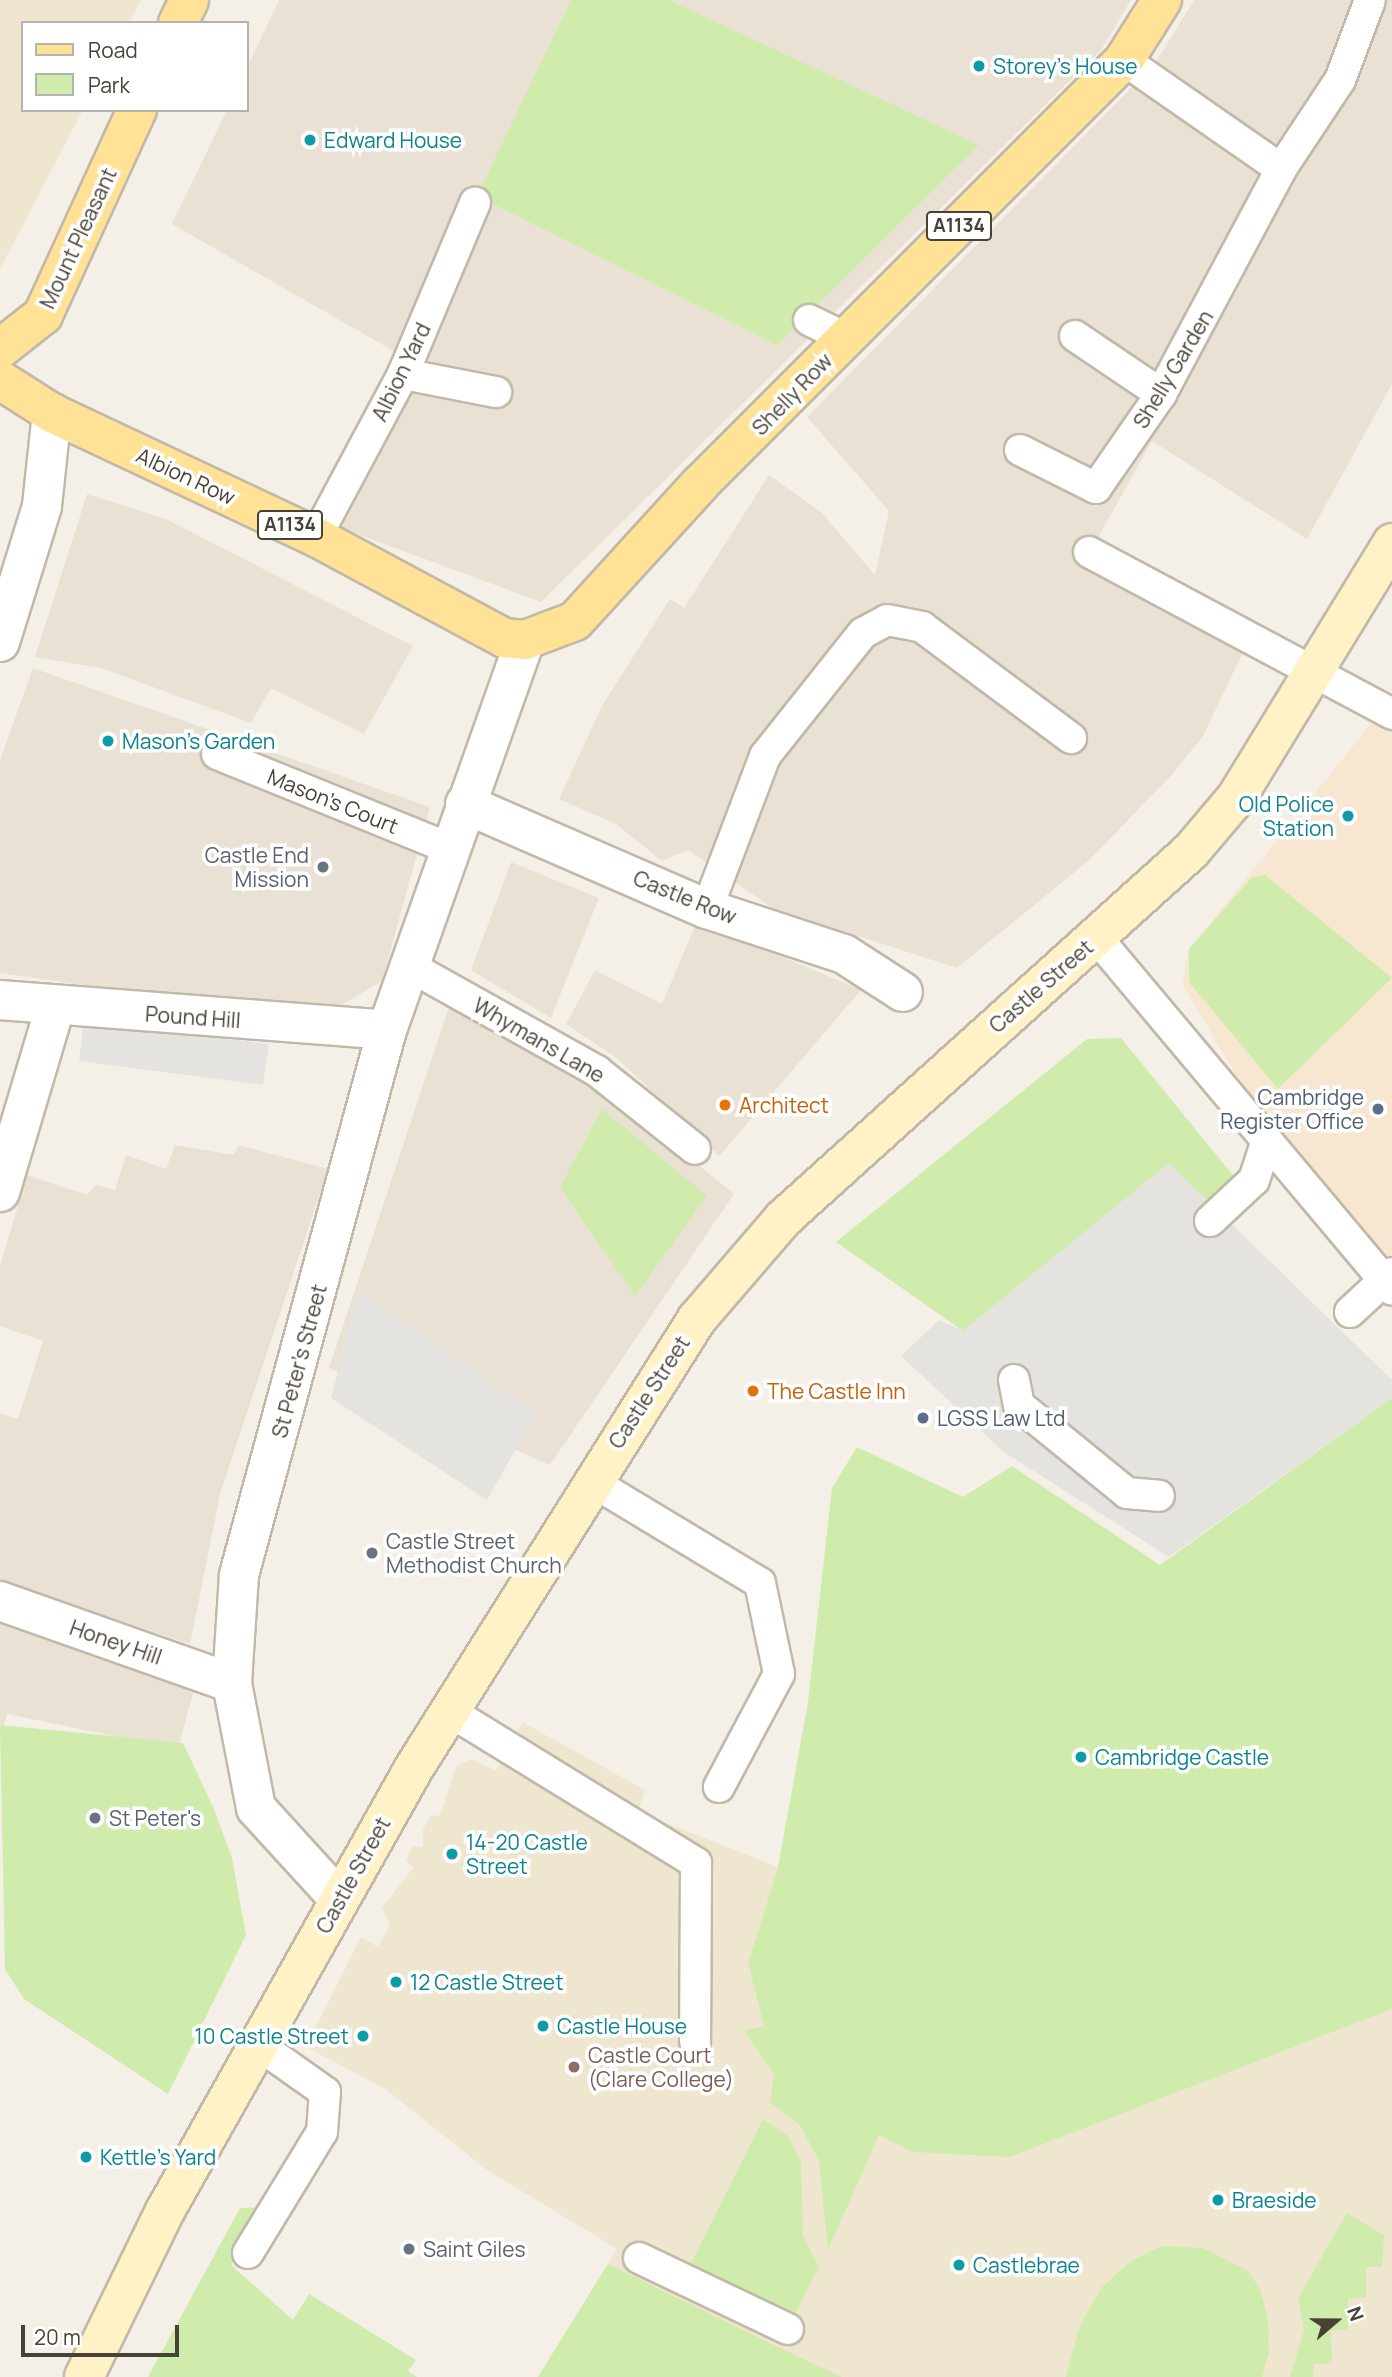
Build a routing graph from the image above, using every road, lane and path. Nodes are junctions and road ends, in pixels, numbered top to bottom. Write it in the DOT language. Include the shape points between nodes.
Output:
graph roads {
  1 [pos="189,0"];
  2 [pos="1162,0"];
  3 [pos="1370,0"];
  4 [pos="179,21"];
  5 [pos="1124,60"];
  6 [pos="135,112"];
  7 [pos="1281,169"];
  8 [pos="475,203"];
  9 [pos="809,320"];
  10 [pos="1075,336"];
  11 [pos="848,339"];
  12 [pos="0,349"];
  13 [pos="403,374"];
  14 [pos="0,380"];
  15 [pos="496,392"];
  16 [pos="1161,394"];
  17 [pos="52,413"];
  18 [pos="1020,450"];
  19 [pos="316,537"];
  20 [pos="1392,543"];
  21 [pos="1089,552"];
  22 [pos="525,640"];
  23 [pos="0,642"];
  24 [pos="1317,672"];
  25 [pos="1392,714"];
  26 [pos="1071,738"];
  27 [pos="218,754"];
  28 [pos="465,804"];
  29 [pos="449,848"];
  30 [pos="707,909"];
  31 [pos="1097,938"];
  32 [pos="409,966"];
  33 [pos="903,992"];
  34 [pos="0,1000"];
  35 [pos="55,1007"];
  36 [pos="387,1030"];
  37 [pos="1265,1146"];
  38 [pos="695,1149"];
  39 [pos="0,1192"];
  40 [pos="1210,1221"];
  41 [pos="1389,1281"];
  42 [pos="1350,1312"];
  43 [pos="1014,1380"];
  44 [pos="591,1481"];
  45 [pos="1158,1496"];
  46 [pos="0,1601"];
  47 [pos="232,1683"];
  48 [pos="449,1711"];
  49 [pos="719,1787"];
  50 [pos="339,1899"];
  51 [pos="695,2042"];
  52 [pos="260,2046"];
  53 [pos="248,2253"];
  54 [pos="639,2258"];
  55 [pos="788,2329"];
  56 [pos="84,2377"];
  1 -- 4 [label="main road"];
  2 -- 5 [label="main road, Shelly Row / A1134"];
  3 -- 7 [label="lane, Shelly Garden" via="1340,80"];
  5 -- 7 [label="lane"];
  5 -- 11 [label="main road, Shelly Row / A1134"];
  6 -- 12 [label="main road, Mount Pleasant" via="43,315"];
  7 -- 16 [label="lane, Shelly Garden"];
  8 -- 13 [label="lane, Albion Yard"];
  9 -- 11 [label="lane"];
  10 -- 16 [label="lane"];
  11 -- 22 [label="main road, Shelly Row / A1134" via="701,483 575,621"];
  13 -- 15 [label="lane"];
  13 -- 19 [label="lane, Albion Yard"];
  14 -- 17 [label="main road, Albion Row / A1134"];
  16 -- 18 [label="lane, Shelly Garden" via="1096,488"];
  17 -- 19 [label="main road, Albion Row / A1134"];
  17 -- 23 [label="street" via="42,506"];
  19 -- 22 [label="main road, Albion Row / A1134" via="504,638"];
  20 -- 24 [label="street, Castle Street"];
  21 -- 24 [label="lane"];
  22 -- 28 [label="street"];
  24 -- 25 [label="lane"];
  24 -- 31 [label="street, Castle Street" via="1236,798 1191,851"];
  26 -- 30 [label="lane" via="922,627 887,620 863,634 765,756"];
  27 -- 29 [label="lane, Mason's Court"];
  28 -- 29 [label="street, St Peter's Street"];
  28 -- 30 [label="street, Castle Row"];
  29 -- 32 [label="street, St Peter's Street"];
  30 -- 33 [label="street, Castle Row" via="844,954"];
  31 -- 37 [label="lane"];
  31 -- 44 [label="street, Castle Street" via="783,1218 697,1319"];
  32 -- 36 [label="street, St Peter's Street"];
  32 -- 38 [label="lane, Whymans Lane" via="597,1071"];
  34 -- 35 [label="street, Pound Hill"];
  35 -- 36 [label="street, Pound Hill"];
  35 -- 39 [label="street"];
  36 -- 47 [label="street, St Peter's Street" via="239,1575"];
  37 -- 40 [label="lane" via="1254,1180"];
  37 -- 41 [label="lane"];
  41 -- 42 [label="lane"];
  43 -- 45 [label="lane" via="1019,1405 1126,1493"];
  44 -- 48 [label="street, Castle Street"];
  44 -- 49 [label="lane" via="760,1583 779,1674"];
  46 -- 47 [label="street, Honey Hill"];
  47 -- 50 [label="street, St Peter's Street" via="256,1808"];
  48 -- 50 [label="street, Castle Street"];
  48 -- 51 [label="lane" via="696,1863"];
  50 -- 52 [label="street, Castle Street"];
  52 -- 53 [label="lane" via="325,2092 322,2132"];
  52 -- 56 [label="street, Castle Street" via="165,2211"];
  54 -- 55 [label="lane"];
}
